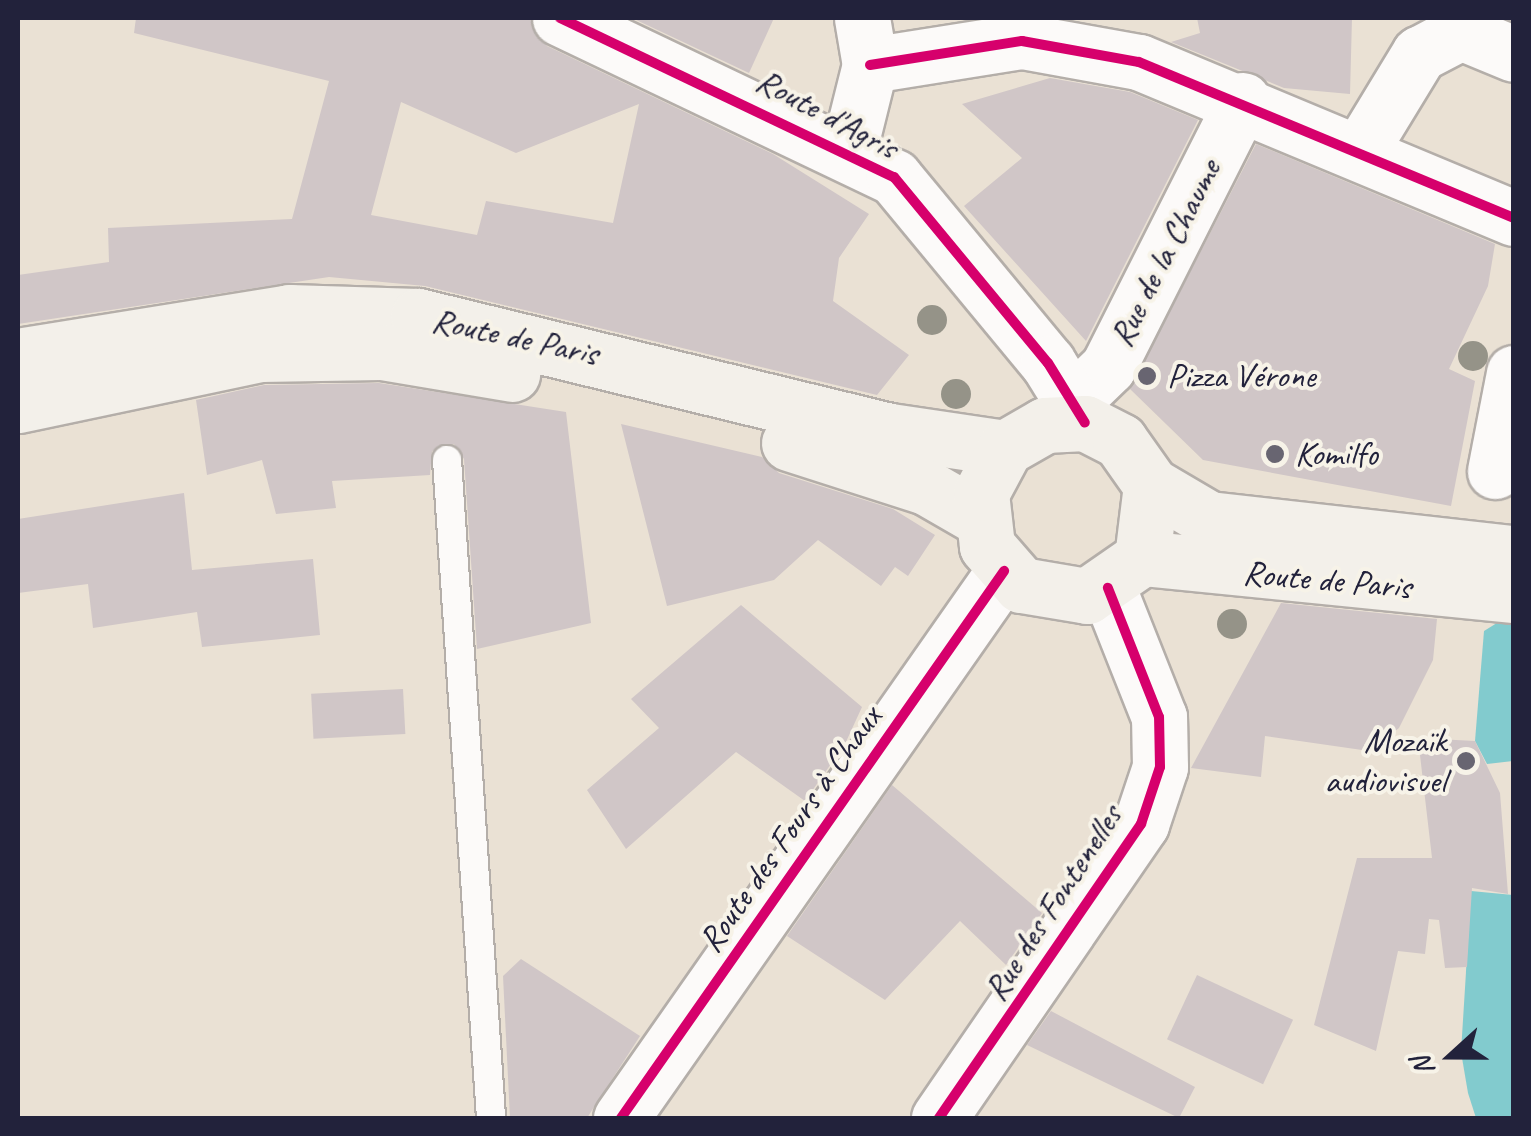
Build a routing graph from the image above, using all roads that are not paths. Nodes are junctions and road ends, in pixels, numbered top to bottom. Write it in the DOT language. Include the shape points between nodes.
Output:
graph roads {
  1 [pos="560,18"];
  2 [pos="866,41"];
  3 [pos="1514,54"];
  4 [pos="1243,100"];
  5 [pos="1360,151"];
  6 [pos="848,153"];
  7 [pos="1514,218"];
  8 [pos="18,356"];
  9 [pos="1514,373"];
  10 [pos="18,406"];
  11 [pos="1080,411"];
  12 [pos="1005,448"];
  13 [pos="447,460"];
  14 [pos="1494,471"];
  15 [pos="1151,485"];
  16 [pos="980,518"];
  17 [pos="1004,571"];
  18 [pos="1125,573"];
  19 [pos="1496,574"];
  20 [pos="491,1118"];
  21 [pos="621,1118"];
  22 [pos="940,1118"];
  1 -- 6 [label="street, Route d'Agris"];
  2 -- 4 [label="street" via="1022,40 1140,62"];
  2 -- 6 [label="street"];
  3 -- 5 [label="street" via="1461,32 1419,54"];
  4 -- 5 [label="street"];
  4 -- 11 [label="street, Rue de la Chaume"];
  5 -- 7 [label="street"];
  6 -- 11 [label="street, Route d'Agris" via="894,178"];
  8 -- 12 [label="main road, Route de Paris" via="289,312 418,316 890,431"];
  9 -- 14 [label="street"];
  10 -- 16 [label="main road, Route de Paris" via="260,354 381,352 601,394 844,457"];
  11 -- 12 [label="main road"];
  11 -- 15 [label="main road" via="1120,441"];
  12 -- 16 [label="main road" via="990,468"];
  13 -- 20 [label="lane"];
  15 -- 18 [label="main road" via="1155,510"];
  15 -- 19 [label="main road" via="1209,519"];
  16 -- 17 [label="main road"];
  17 -- 18 [label="main road" via="1053,596"];
  17 -- 21 [label="street, Route des Fours à Chaux"];
  18 -- 19 [label="main road, Route de Paris"];
  18 -- 22 [label="street, Rue des Fontenelles" via="1159,717 1160,768 1141,824"];
}
